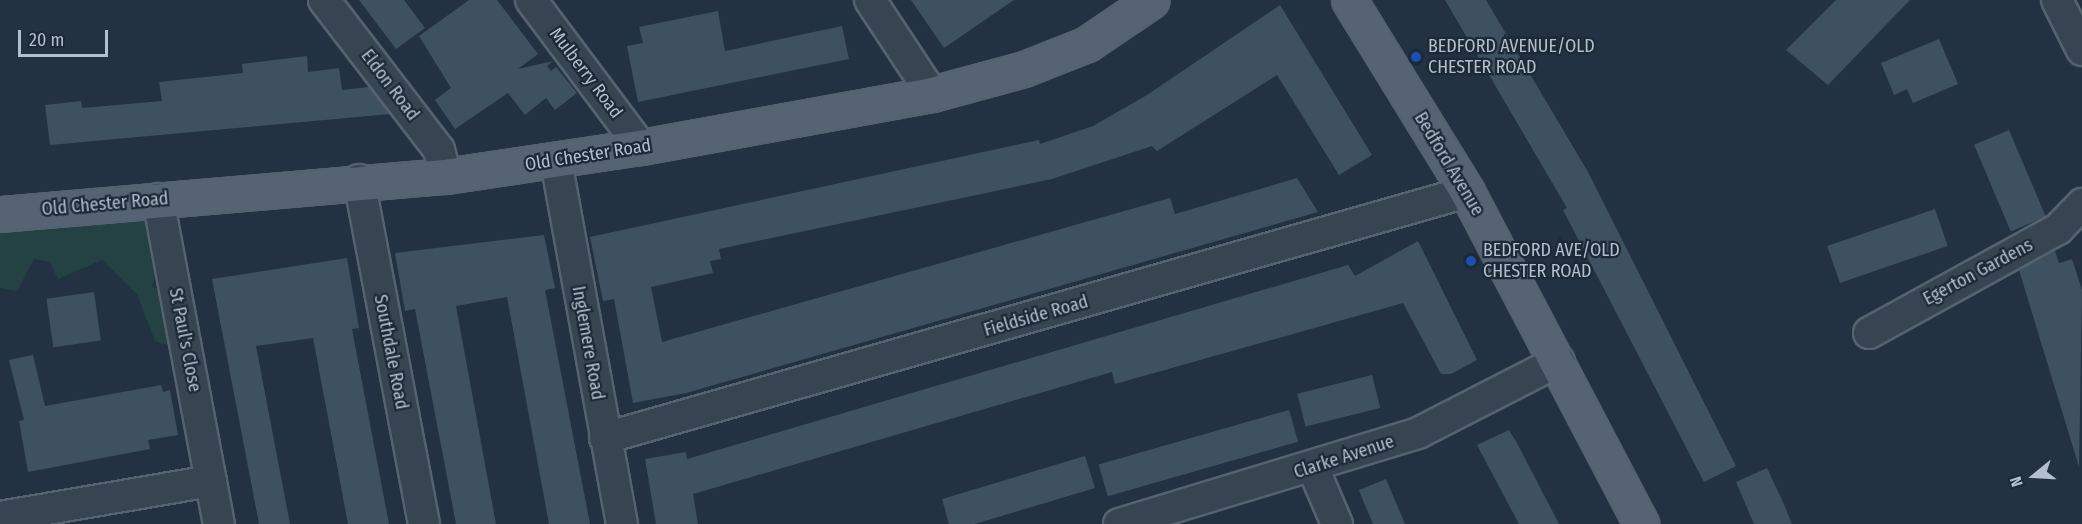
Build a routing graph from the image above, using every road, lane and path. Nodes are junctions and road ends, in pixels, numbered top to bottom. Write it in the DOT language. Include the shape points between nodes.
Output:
graph roads {
  1 [pos="324,0"];
  2 [pos="531,0"];
  3 [pos="870,0"];
  4 [pos="1152,0"];
  5 [pos="1349,0"];
  6 [pos="2057,0"];
  7 [pos="2082,50"];
  8 [pos="932,94"];
  9 [pos="641,147"];
  10 [pos="556,161"];
  11 [pos="446,176"];
  12 [pos="359,180"];
  13 [pos="1467,192"];
  14 [pos="158,199"];
  15 [pos="2082,204"];
  16 [pos="0,214"];
  17 [pos="1869,333"];
  18 [pos="1559,361"];
  19 [pos="605,438"];
  20 [pos="1313,468"];
  21 [pos="212,481"];
  22 [pos="61,516"];
  23 [pos="0,517"];
  24 [pos="219,524"];
  25 [pos="424,524"];
  26 [pos="622,524"];
  27 [pos="1119,524"];
  28 [pos="1337,524"];
  29 [pos="1641,524"];
  1 -- 11 [label="street, Eldon Road" via="439,150"];
  2 -- 9 [label="street, Mulberry Road"];
  3 -- 8 [label="street"];
  4 -- 8 [label="main road, Old Chester Road" via="1087,44 1024,69"];
  5 -- 13 [label="main road, Bedford Avenue"];
  6 -- 7 [label="street"];
  8 -- 9 [label="main road, Old Chester Road"];
  9 -- 10 [label="main road, Old Chester Road"];
  10 -- 11 [label="main road, Old Chester Road"];
  10 -- 19 [label="street, Inglemere Road"];
  11 -- 12 [label="main road, Old Chester Road"];
  12 -- 14 [label="main road, Old Chester Road"];
  12 -- 25 [label="street, Southdale Road"];
  13 -- 18 [label="main road, Bedford Avenue"];
  13 -- 19 [label="street, Fieldside Road"];
  14 -- 16 [label="main road, Old Chester Road"];
  14 -- 21 [label="street, St Paul's Close"];
  15 -- 17 [label="street, Egerton Gardens" via="2058,230"];
  18 -- 20 [label="street, Clarke Avenue" via="1418,433"];
  18 -- 29 [label="main road, Bedford Avenue"];
  19 -- 26 [label="street, Inglemere Road"];
  20 -- 27 [label="street, Clarke Avenue"];
  20 -- 28 [label="street"];
  21 -- 22 [label="street"];
  21 -- 24 [label="street, St Paul's Close"];
  22 -- 23 [label="street"];
}
